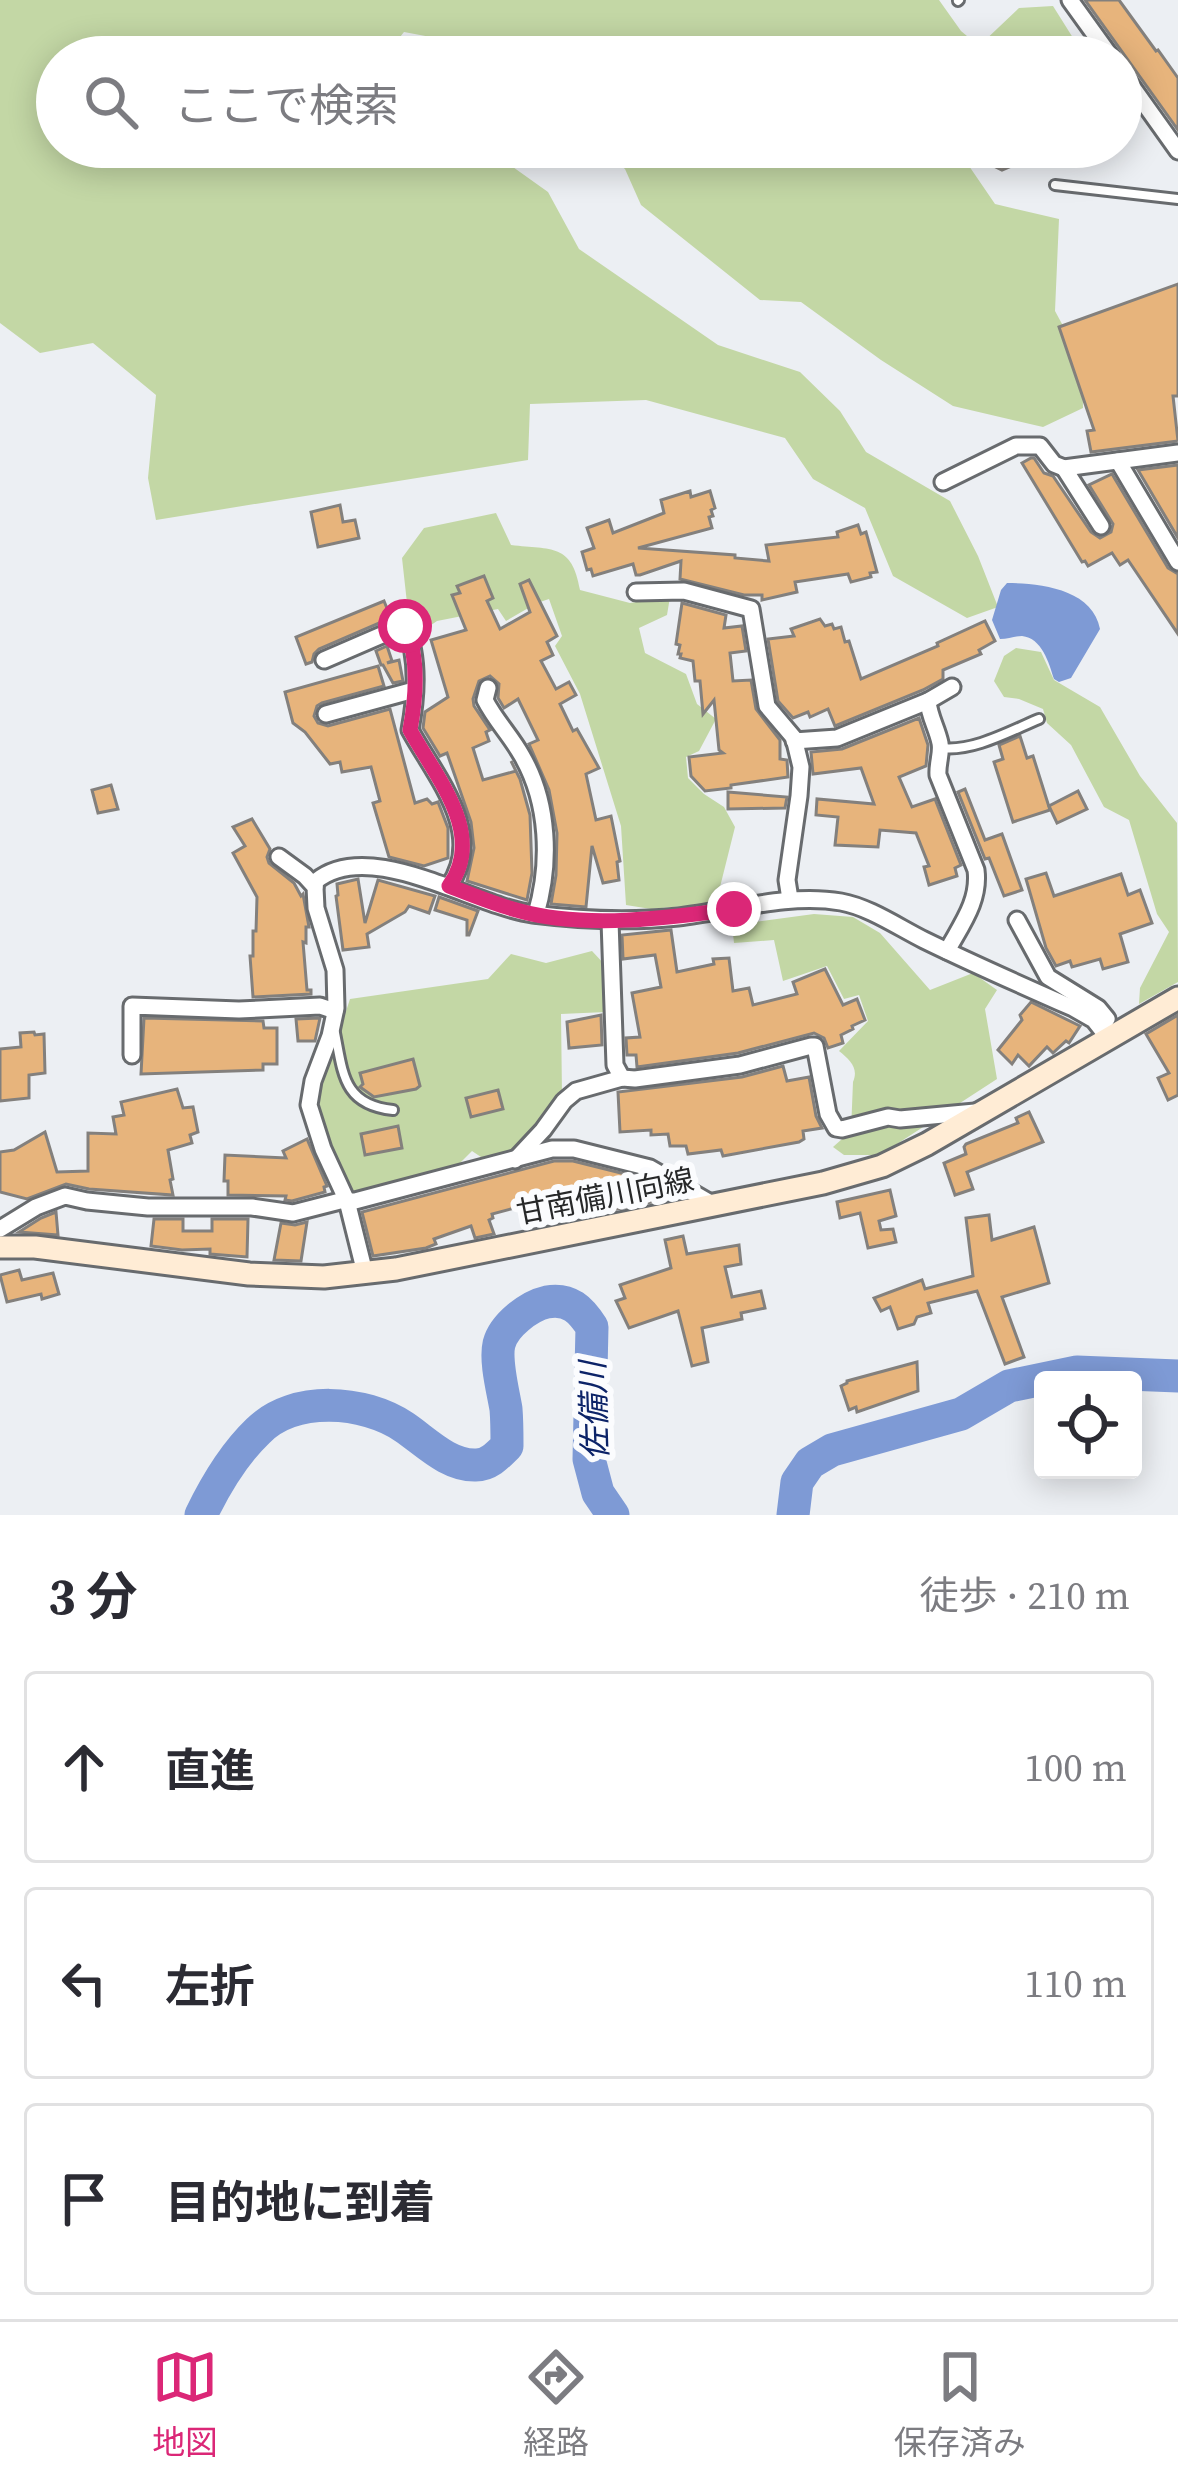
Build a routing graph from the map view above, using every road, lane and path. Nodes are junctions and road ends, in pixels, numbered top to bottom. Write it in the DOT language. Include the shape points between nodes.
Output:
graph roads {
  1 [pos="1070,0"];
  2 [pos="1096,36"];
  3 [pos="1142,100"];
  4 [pos="1178,151"];
  5 [pos="1055,184"];
  6 [pos="1178,199"];
  7 [pos="1178,453"];
  8 [pos="1118,461"];
  9 [pos="1064,468"];
  10 [pos="943,482"];
  11 [pos="1101,526"];
  12 [pos="1178,562"];
  13 [pos="636,592"];
  14 [pos="324,661"];
  15 [pos="952,687"];
  16 [pos="488,688"];
  17 [pos="414,690"];
  18 [pos="928,701"];
  19 [pos="326,714"];
  20 [pos="1039,719"];
  21 [pos="794,741"];
  22 [pos="941,748"];
  23 [pos="279,857"];
  24 [pos="315,886"];
  25 [pos="449,886"];
  26 [pos="790,899"];
  27 [pos="536,914"];
  28 [pos="1017,920"];
  29 [pos="610,921"];
  30 [pos="947,951"];
  31 [pos="1178,998"];
  32 [pos="334,1018"];
  33 [pos="1105,1033"];
  34 [pos="132,1055"];
  35 [pos="622,1078"];
  36 [pos="393,1110"];
  37 [pos="984,1111"];
  38 [pos="515,1160"];
  39 [pos="347,1201"];
  40 [pos="714,1205"];
  41 [pos="0,1229"];
  42 [pos="0,1246"];
  43 [pos="365,1273"];
  1 -- 2 [label="street"];
  3 -- 4 [label="street"];
  5 -- 6 [label="lane"];
  7 -- 8 [label="street"];
  8 -- 9 [label="street"];
  8 -- 12 [label="street"];
  9 -- 10 [label="street" via="1040,446 1016,446"];
  9 -- 11 [label="street"];
  13 -- 21 [label="street" via="684,591 751,609 767,706"];
  14 -- 17 [label="street" via="405,626"];
  15 -- 18 [label="street"];
  16 -- 27 [label="street" via="485,700 537,788 545,883"];
  17 -- 19 [label="street"];
  17 -- 25 [label="street" via="410,730 446,786 463,840"];
  18 -- 21 [label="street" via="837,738"];
  18 -- 22 [label="street"];
  20 -- 22 [label="lane"];
  21 -- 26 [label="street" via="801,767"];
  22 -- 30 [label="street" via="938,776 977,881"];
  23 -- 24 [label="street"];
  24 -- 25 [label="street" via="326,873 364,866"];
  24 -- 32 [label="street" via="335,970"];
  25 -- 27 [label="street"];
  26 -- 29 [label="street"];
  26 -- 30 [label="street" via="853,906"];
  27 -- 29 [label="street"];
  28 -- 33 [label="street" via="1048,977 1098,1008"];
  29 -- 35 [label="street"];
  30 -- 33 [label="street" via="1073,1008"];
  31 -- 33 [label="main road, 甘南備川向線"];
  32 -- 34 [label="street" via="320,1006 132,1006"];
  32 -- 36 [label="lane" via="345,1082 367,1104"];
  32 -- 39 [label="street" via="309,1105"];
  33 -- 37 [label="main road, 甘南備川向線"];
  35 -- 37 [label="street" via="740,1066 815,1046 836,1128"];
  35 -- 38 [label="street" via="575,1091"];
  37 -- 40 [label="main road, 甘南備川向線" via="882,1166"];
  38 -- 39 [label="street"];
  38 -- 40 [label="street" via="574,1149 650,1168"];
  39 -- 41 [label="street" via="293,1213 65,1196"];
  39 -- 43 [label="street"];
  40 -- 43 [label="main road, 甘南備川向線"];
  42 -- 43 [label="main road, 甘南備川向線" via="249,1274"];
}
